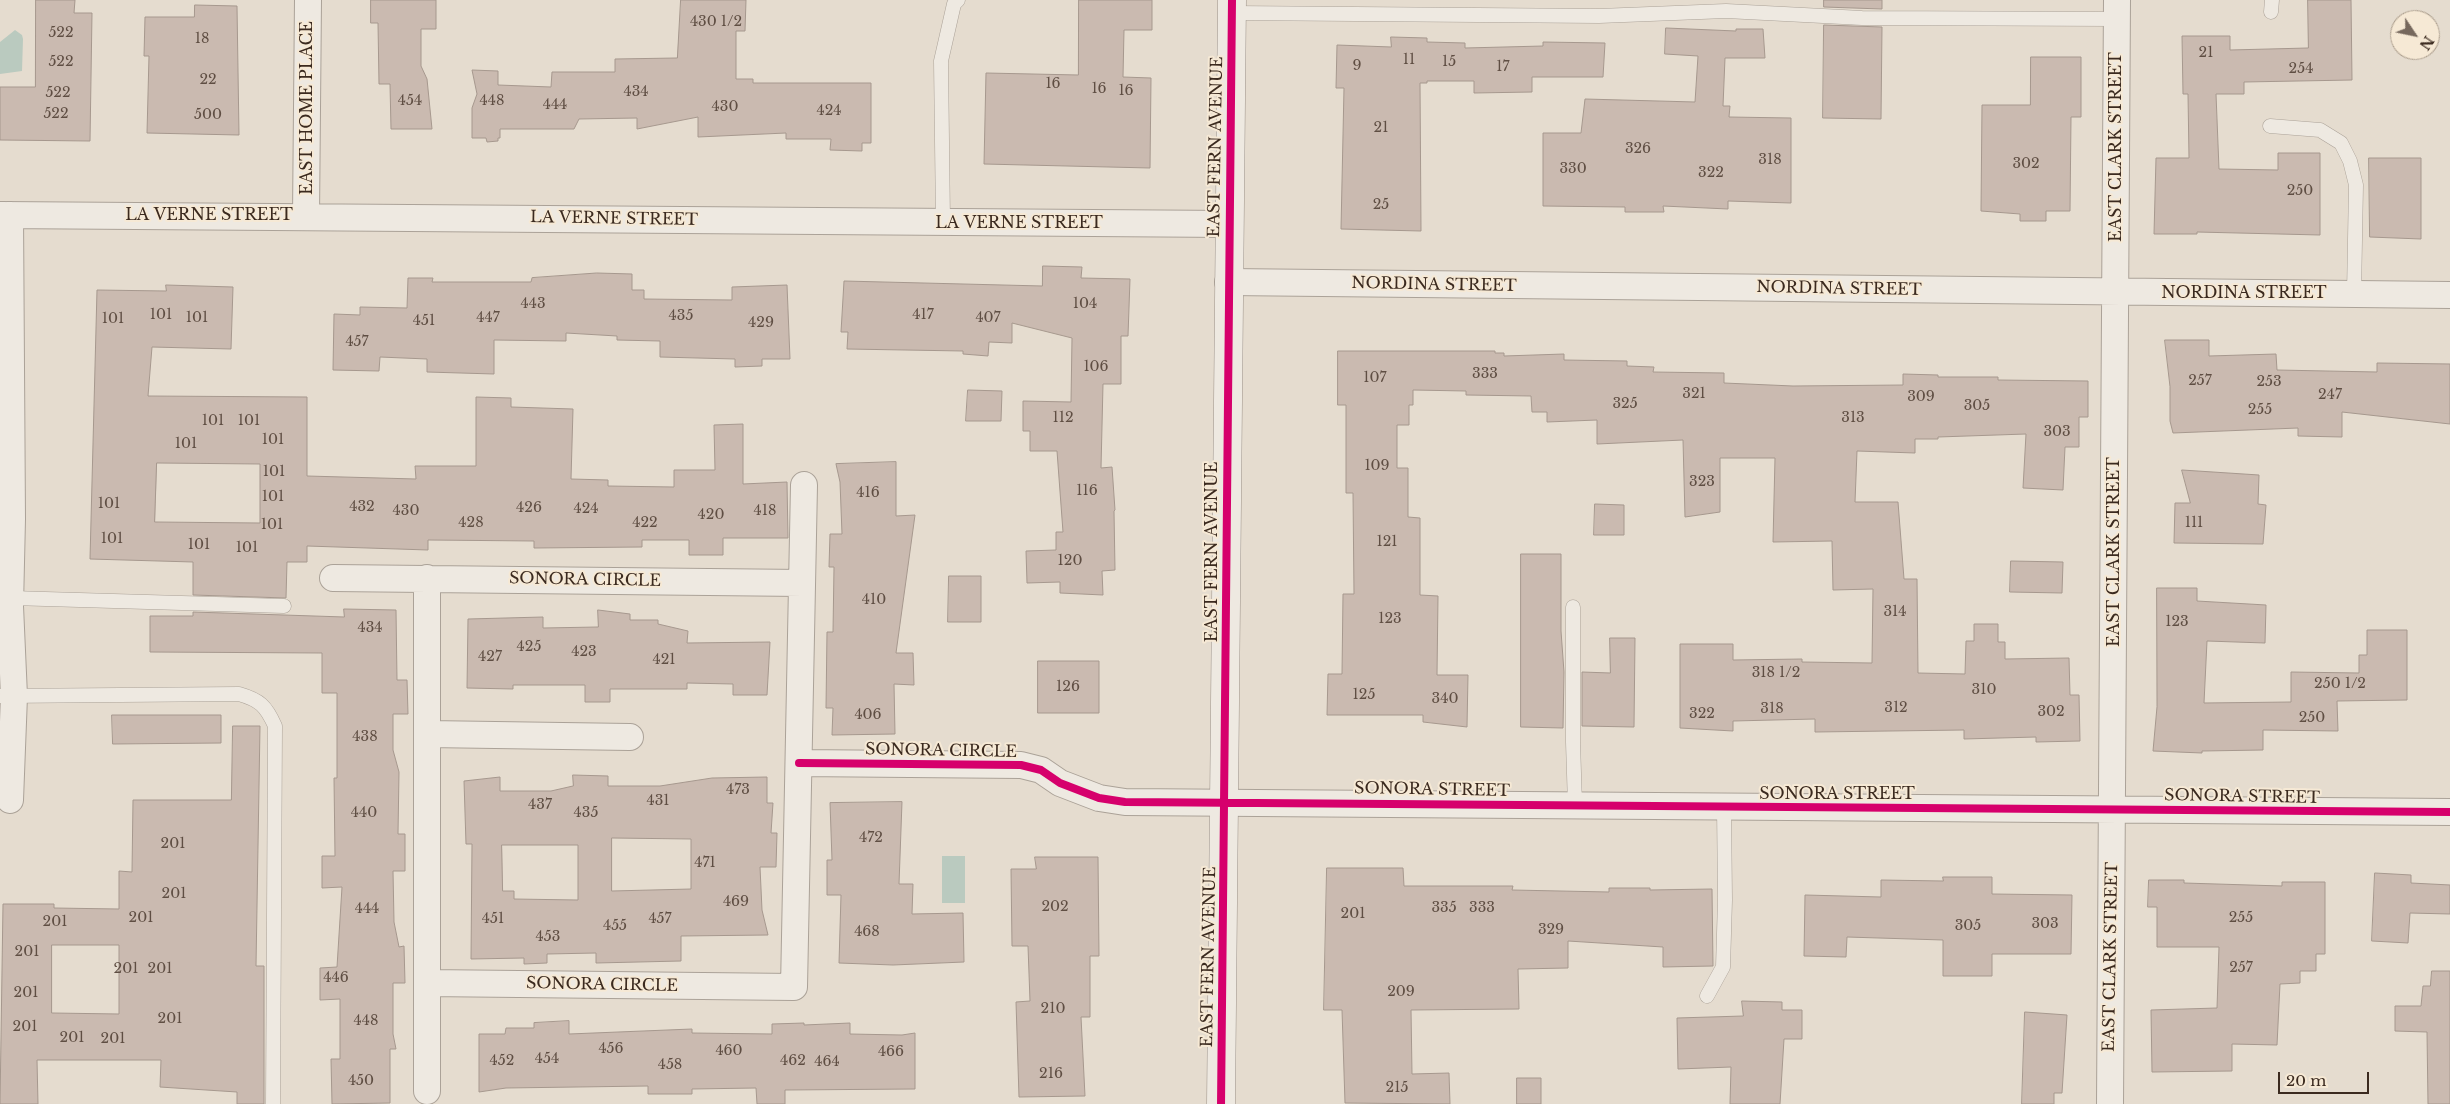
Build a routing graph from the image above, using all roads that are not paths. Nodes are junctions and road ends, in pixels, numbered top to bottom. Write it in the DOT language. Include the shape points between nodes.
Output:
graph roads {
  1 [pos="308,0"];
  2 [pos="958,0"];
  3 [pos="1232,7"];
  4 [pos="2117,10"];
  5 [pos="2270,126"];
  6 [pos="5,215"];
  7 [pos="306,216"];
  8 [pos="942,222"];
  9 [pos="1229,224"];
  10 [pos="1228,282"];
  11 [pos="2115,292"];
  12 [pos="2354,294"];
  13 [pos="2450,295"];
  14 [pos="804,484"];
  15 [pos="333,578"];
  16 [pos="427,578"];
  17 [pos="802,583"];
  18 [pos="11,598"];
  19 [pos="284,606"];
  20 [pos="1573,607"];
  21 [pos="7,696"];
  22 [pos="428,734"];
  23 [pos="630,737"];
  24 [pos="799,763"];
  25 [pos="10,800"];
  26 [pos="1225,802"];
  27 [pos="1575,805"];
  28 [pos="1724,806"];
  29 [pos="2113,809"];
  30 [pos="2450,812"];
  31 [pos="427,983"];
  32 [pos="1708,996"];
  33 [pos="427,1091"];
  34 [pos="273,1104"];
  35 [pos="1221,1104"];
  36 [pos="2110,1104"];
  1 -- 7 [label="street, EAST HOME PLACE"];
  2 -- 8 [label="lane" via="954,4 941,61"];
  3 -- 4 [label="lane" via="1599,16 1726,11 1862,18"];
  3 -- 9 [label="street, EAST FERN AVENUE"];
  4 -- 11 [label="street, EAST CLARK STREET"];
  5 -- 12 [label="lane" via="2320,130 2341,143 2350,161 2356,184"];
  6 -- 7 [label="street, LA VERNE STREET"];
  6 -- 18 [label="street"];
  7 -- 8 [label="street, LA VERNE STREET"];
  8 -- 9 [label="street, LA VERNE STREET"];
  9 -- 10 [label="street, EAST FERN AVENUE"];
  10 -- 11 [label="street, NORDINA STREET"];
  10 -- 26 [label="street, EAST FERN AVENUE"];
  11 -- 12 [label="street, NORDINA STREET"];
  11 -- 29 [label="street, EAST CLARK STREET"];
  12 -- 13 [label="street, NORDINA STREET"];
  14 -- 17 [label="street, SONORA CIRCLE"];
  15 -- 16 [label="street, SONORA CIRCLE"];
  16 -- 17 [label="street, SONORA CIRCLE"];
  16 -- 22 [label="street"];
  17 -- 24 [label="street, SONORA CIRCLE"];
  18 -- 19 [label="lane"];
  18 -- 21 [label="street"];
  20 -- 27 [label="lane"];
  21 -- 25 [label="street"];
  21 -- 34 [label="lane" via="239,694 255,699 268,711 275,726"];
  22 -- 23 [label="street"];
  22 -- 31 [label="street"];
  24 -- 26 [label="street, SONORA CIRCLE" via="1021,765 1041,770 1060,783 1099,798 1124,802"];
  24 -- 31 [label="street, SONORA CIRCLE" via="794,987"];
  26 -- 27 [label="street, SONORA STREET"];
  26 -- 35 [label="street, EAST FERN AVENUE"];
  27 -- 28 [label="street, SONORA STREET"];
  28 -- 29 [label="street, SONORA STREET"];
  28 -- 32 [label="lane" via="1723,967"];
  29 -- 30 [label="street, SONORA STREET"];
  29 -- 36 [label="street, EAST CLARK STREET"];
  31 -- 33 [label="street"];
}
